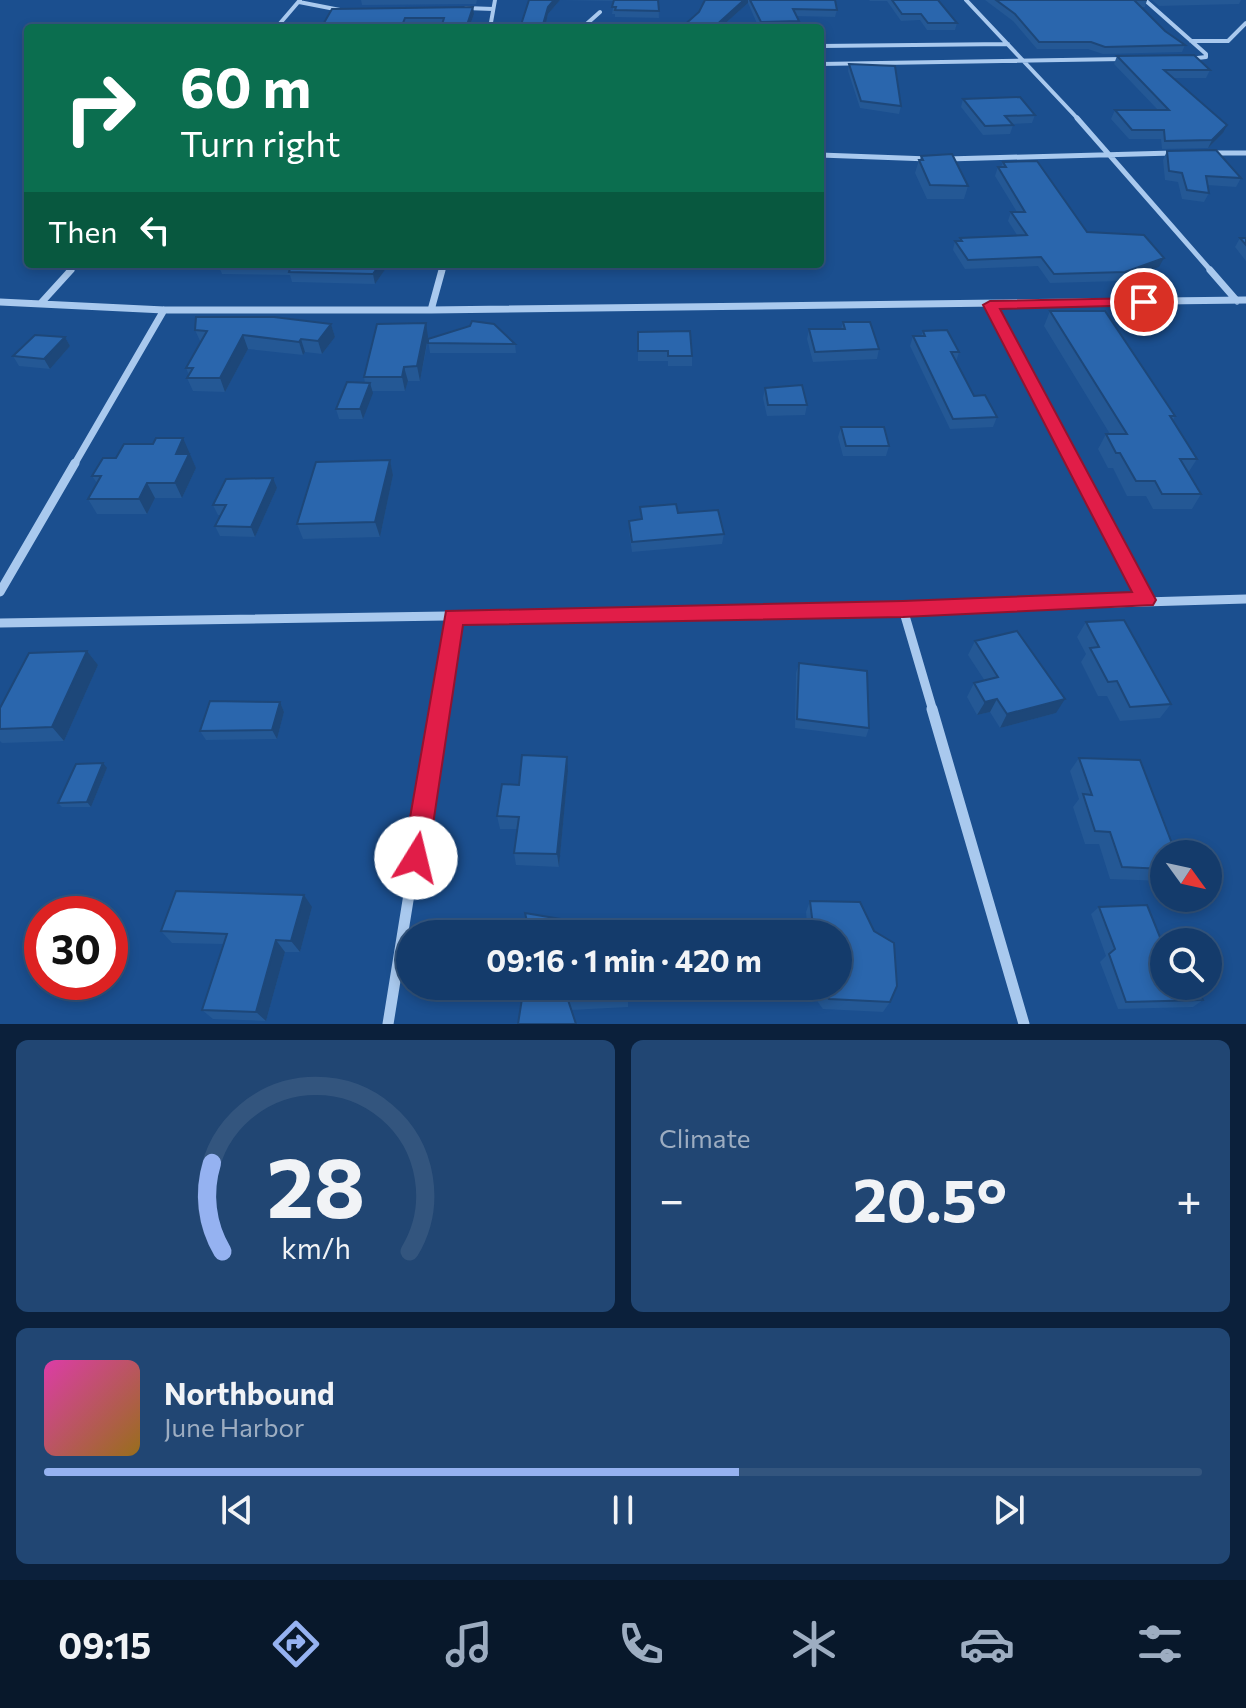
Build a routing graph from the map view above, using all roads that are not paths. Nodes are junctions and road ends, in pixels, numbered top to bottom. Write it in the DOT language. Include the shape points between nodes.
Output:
graph roads {
  1 [pos="495,0"];
  2 [pos="966,0"];
  3 [pos="1145,0"];
  4 [pos="299,1"];
  5 [pos="456,8"];
  6 [pos="493,9"];
  7 [pos="351,10"];
  8 [pos="600,12"];
  9 [pos="1246,23"];
  10 [pos="279,24"];
  11 [pos="491,24"];
  12 [pos="586,24"];
  13 [pos="1191,41"];
  14 [pos="1008,44"];
  15 [pos="824,46"];
  16 [pos="1024,59"];
  17 [pos="1135,59"];
  18 [pos="1182,59"];
  19 [pos="824,64"];
  20 [pos="1186,153"];
  21 [pos="1201,153"];
  22 [pos="1246,153"];
  23 [pos="1111,154"];
  24 [pos="824,155"];
  25 [pos="72,268"];
  26 [pos="443,268"];
  27 [pos="1246,300"];
  28 [pos="1237,301"];
  29 [pos="0,302"];
  30 [pos="41,303"];
  31 [pos="990,305"];
  32 [pos="164,310"];
  33 [pos="431,310"];
  34 [pos="0,592"];
  35 [pos="1246,599"];
  36 [pos="1146,600"];
  37 [pos="903,609"];
  38 [pos="454,617"];
  39 [pos="0,623"];
  40 [pos="388,1024"];
  41 [pos="1024,1024"];
  1 -- 6 [label="street"];
  2 -- 14 [label="street"];
  3 -- 13 [label="street"];
  4 -- 7 [label="street"];
  4 -- 10 [label="street"];
  5 -- 6 [label="street"];
  6 -- 11 [label="street"];
  8 -- 12 [label="street"];
  9 -- 13 [label="street" via="1228,41"];
  13 -- 18 [label="street" via="1206,57"];
  14 -- 15 [label="street"];
  14 -- 16 [label="street"];
  16 -- 17 [label="street"];
  16 -- 19 [label="street"];
  16 -- 23 [label="street"];
  20 -- 23 [label="street"];
  21 -- 22 [label="street"];
  23 -- 24 [label="street" via="928,159"];
  23 -- 28 [label="street"];
  25 -- 30 [label="street"];
  26 -- 33 [label="street"];
  27 -- 28 [label="street"];
  28 -- 31 [label="street"];
  29 -- 30 [label="street"];
  30 -- 32 [label="street"];
  31 -- 33 [label="street"];
  31 -- 36 [label="street"];
  32 -- 33 [label="street"];
  32 -- 34 [label="street"];
  35 -- 36 [label="street"];
  36 -- 37 [label="street"];
  37 -- 38 [label="street"];
  37 -- 41 [label="street"];
  38 -- 39 [label="street"];
  38 -- 40 [label="street"];
}
